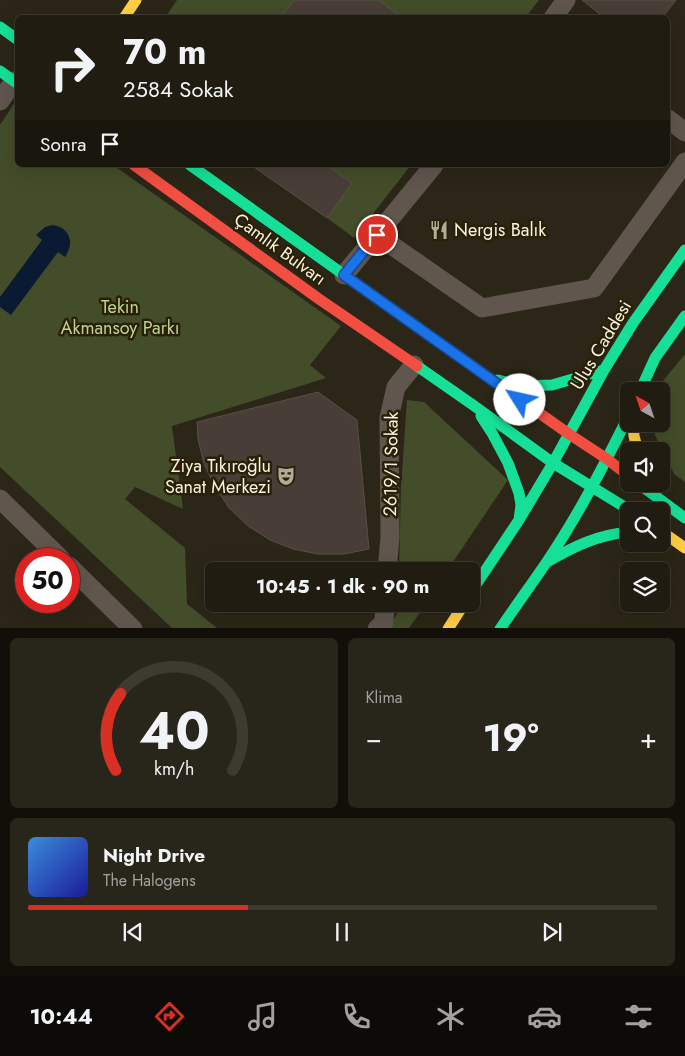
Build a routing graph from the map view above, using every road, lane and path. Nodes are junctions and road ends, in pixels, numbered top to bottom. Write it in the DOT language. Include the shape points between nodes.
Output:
graph roads {
  1 [pos="136,0"];
  2 [pos="566,0"];
  3 [pos="126,15"];
  4 [pos="555,15"];
  5 [pos="0,27"];
  6 [pos="15,38"];
  7 [pos="12,80"];
  8 [pos="0,101"];
  9 [pos="670,121"];
  10 [pos="685,132"];
  11 [pos="685,162"];
  12 [pos="137,167"];
  13 [pos="193,167"];
  14 [pos="432,167"];
  15 [pos="377,235"];
  16 [pos="685,250"];
  17 [pos="344,275"];
  18 [pos="685,316"];
  19 [pos="414,365"];
  20 [pos="604,370"];
  21 [pos="487,377"];
  22 [pos="644,382"];
  23 [pos="474,405"];
  24 [pos="620,432"];
  25 [pos="568,434"];
  26 [pos="607,459"];
  27 [pos="553,463"];
  28 [pos="620,469"];
  29 [pos="591,486"];
  30 [pos="650,492"];
  31 [pos="0,499"];
  32 [pos="663,502"];
  33 [pos="620,504"];
  34 [pos="670,507"];
  35 [pos="685,518"];
  36 [pos="518,520"];
  37 [pos="620,533"];
  38 [pos="670,537"];
  39 [pos="50,548"];
  40 [pos="685,548"];
  41 [pos="388,562"];
  42 [pos="546,562"];
  43 [pos="80,577"];
  44 [pos="480,578"];
  45 [pos="385,612"];
  46 [pos="459,612"];
  47 [pos="133,628"];
  48 [pos="377,628"];
  49 [pos="448,628"];
  50 [pos="500,628"];
  1 -- 3 [label="main road"];
  2 -- 4 [label="street"];
  5 -- 6 [label="main road"];
  7 -- 8 [label="street"];
  9 -- 10 [label="street"];
  11 -- 15 [label="street" via="594,288 482,308"];
  12 -- 19 [label="main road, Çamlık Bulvarı"];
  13 -- 17 [label="main road"];
  14 -- 15 [label="street"];
  15 -- 17 [label="street"];
  16 -- 20 [label="main road, Ulus Caddesi"];
  17 -- 21 [label="main road"];
  18 -- 22 [label="main road" via="655,358"];
  19 -- 23 [label="main road, Çamlık Bulvarı"];
  19 -- 41 [label="street, 2619/1 Sokak" via="396,387 389,418"];
  20 -- 21 [label="main road" via="552,385 520,386"];
  20 -- 25 [label="main road, Ulus Caddesi"];
  21 -- 25 [label="main road"];
  23 -- 27 [label="main road, Çamlık Bulvarı"];
  23 -- 36 [label="main road" via="508,463 519,493"];
  24 -- 26 [label="main road"];
  25 -- 26 [label="main road"];
  25 -- 27 [label="main road, Ulus Caddesi"];
  26 -- 28 [label="main road"];
  26 -- 29 [label="main road"];
  27 -- 29 [label="main road, Çamlık Bulvarı"];
  27 -- 36 [label="main road, Ulus Caddesi"];
  29 -- 33 [label="main road, Çamlık Bulvarı"];
  29 -- 42 [label="main road"];
  30 -- 32 [label="main road"];
  31 -- 39 [label="street"];
  34 -- 35 [label="main road"];
  36 -- 44 [label="main road, Ulus Caddesi"];
  37 -- 42 [label="main road" via="601,535"];
  38 -- 40 [label="main road"];
  42 -- 50 [label="main road"];
  43 -- 47 [label="street"];
  45 -- 48 [label="street" via="384,622"];
  46 -- 49 [label="main road"];
}
